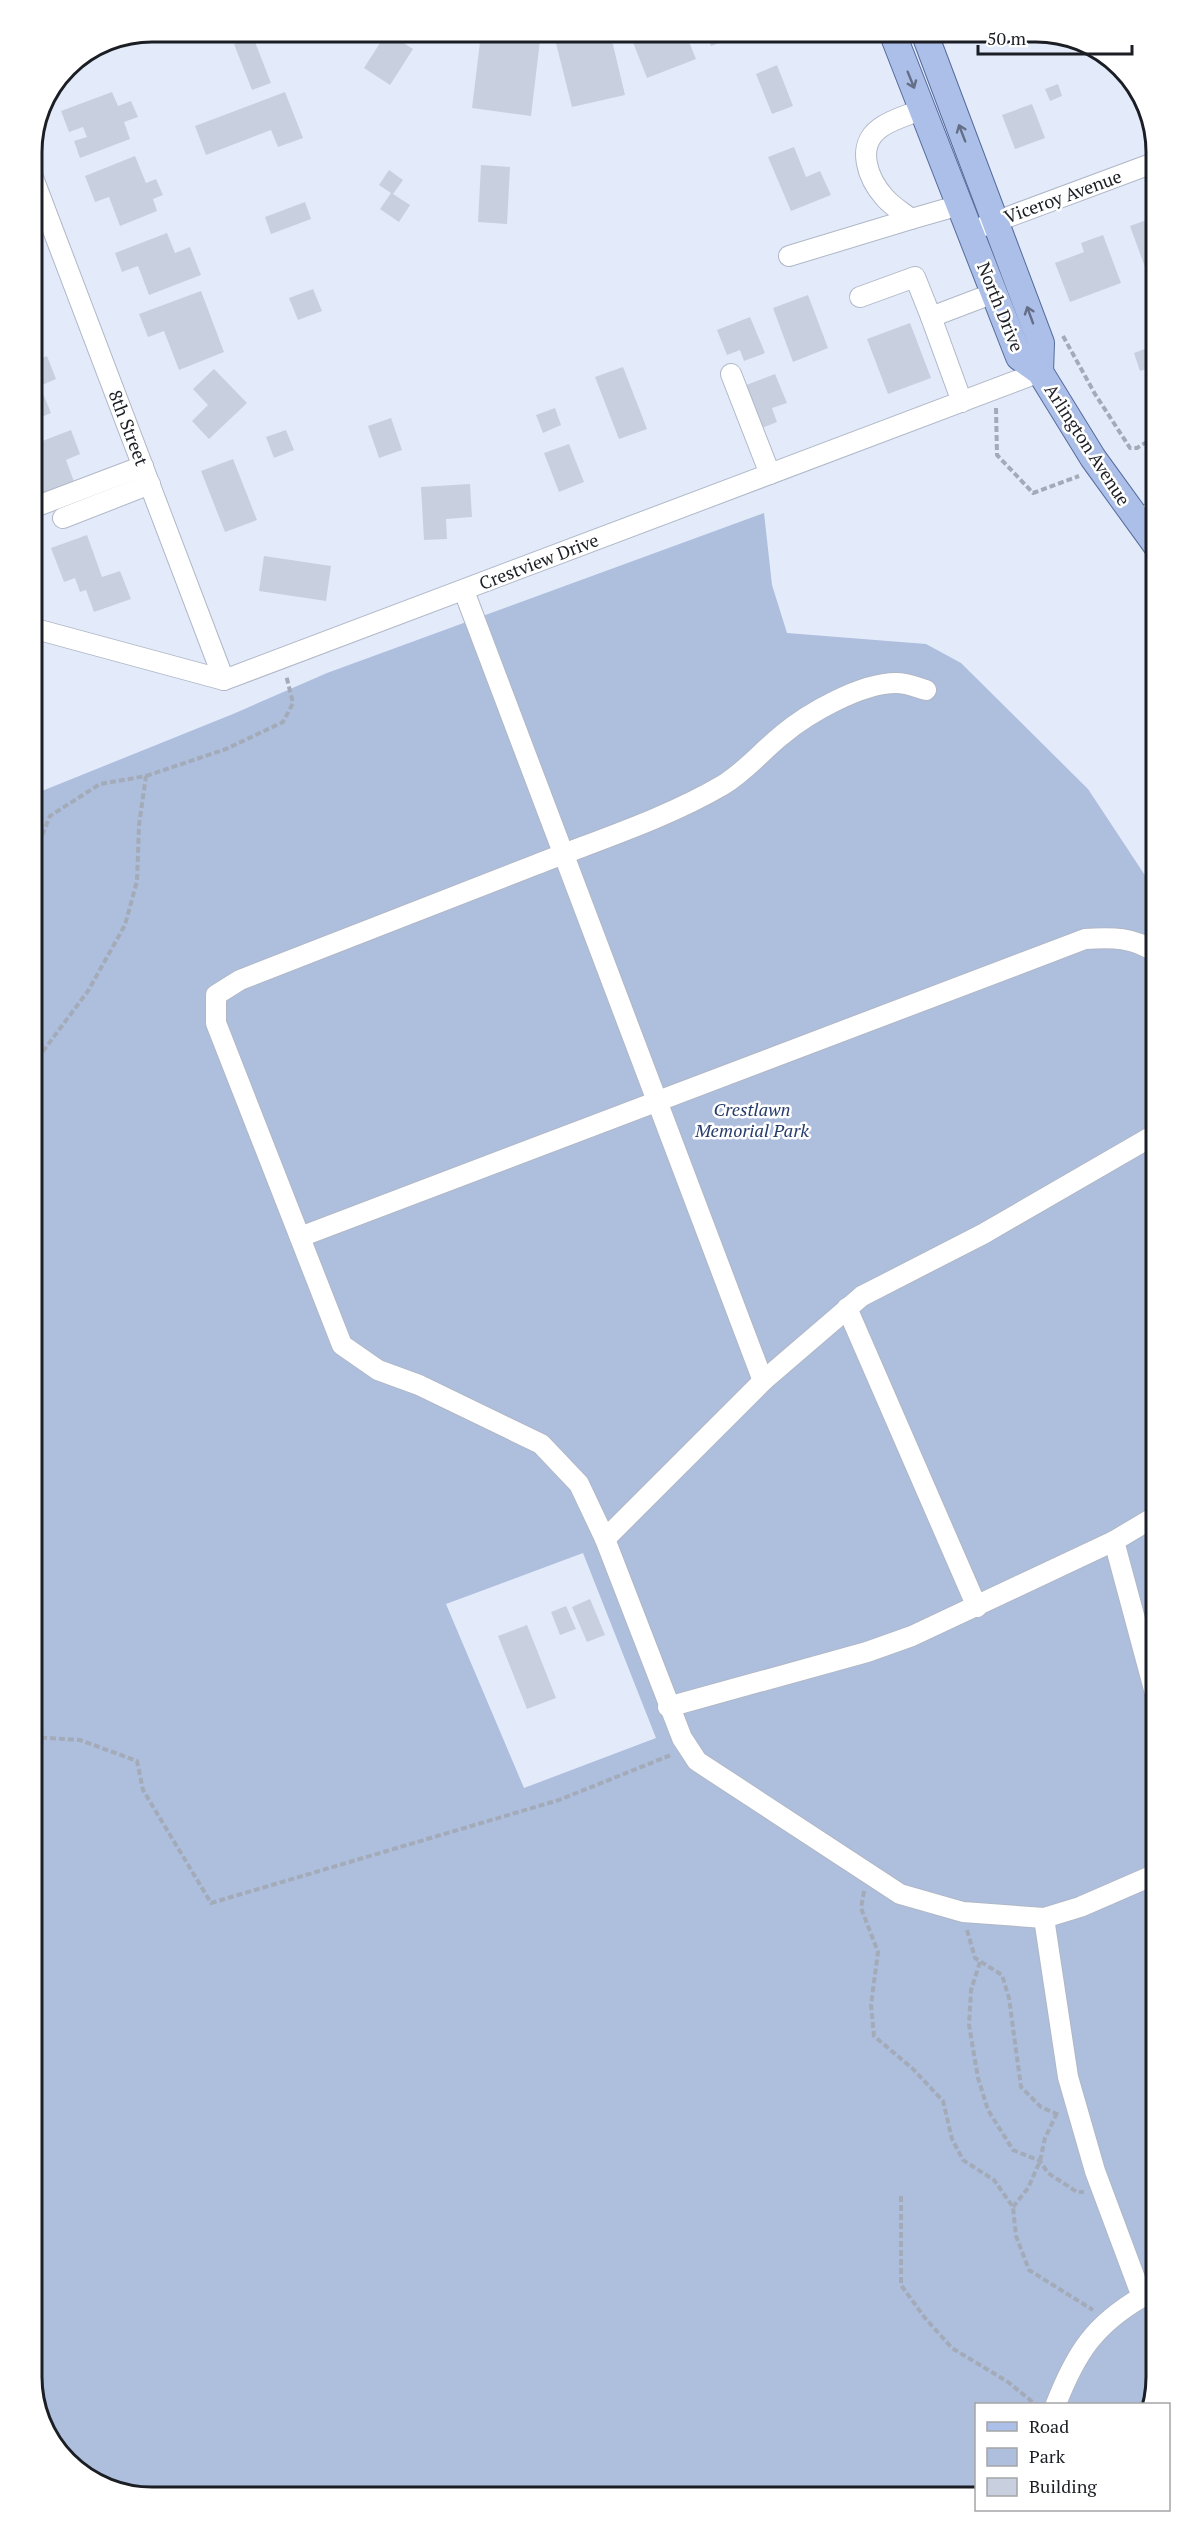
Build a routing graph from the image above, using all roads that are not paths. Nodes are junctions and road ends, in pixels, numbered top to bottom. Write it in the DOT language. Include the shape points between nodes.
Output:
graph roads {
  1 [pos="896,42"];
  2 [pos="928,42"];
  3 [pos="923,109"];
  4 [pos="1146,166"];
  5 [pos="42,202"];
  6 [pos="960,205"];
  7 [pos="910,219"];
  8 [pos="996,222"];
  9 [pos="970,231"];
  10 [pos="789,256"];
  11 [pos="994,293"];
  12 [pos="860,297"];
  13 [pos="931,317"];
  14 [pos="1040,372"];
  15 [pos="731,374"];
  16 [pos="962,402"];
  17 [pos="770,474"];
  18 [pos="146,475"];
  19 [pos="42,505"];
  20 [pos="1146,514"];
  21 [pos="63,518"];
  22 [pos="464,591"];
  23 [pos="42,631"];
  24 [pos="224,680"];
  25 [pos="926,690"];
  26 [pos="564,854"];
  27 [pos="1146,946"];
  28 [pos="657,1100"];
  29 [pos="1146,1140"];
  30 [pos="300,1237"];
  31 [pos="847,1308"];
  32 [pos="764,1380"];
  33 [pos="1146,1522"];
  34 [pos="605,1539"];
  35 [pos="1114,1540"];
  36 [pos="976,1607"];
  37 [pos="1146,1659"];
  38 [pos="668,1707"];
  39 [pos="1146,1878"];
  40 [pos="1044,1918"];
  41 [pos="1146,2287"];
  42 [pos="1146,2296"];
  43 [pos="1056,2403"];
  1 -- 3 [label="main road, North Drive, one-way"];
  8 -- 2 [label="main road, North Drive, one-way"];
  3 -- 6 [label="main road, North Drive"];
  3 -- 7 [label="street" via="878,130 866,152 875,184 885,199"];
  4 -- 8 [label="street, Viceroy Avenue"];
  5 -- 18 [label="street, 8th Street"];
  6 -- 7 [label="street"];
  6 -- 9 [label="main road, North Drive"];
  7 -- 10 [label="street"];
  8 -- 9 [label="street, Viceroy Avenue"];
  14 -- 8 [label="main road, North Drive, one-way" via="1041,343"];
  9 -- 11 [label="main road, North Drive"];
  11 -- 13 [label="street"];
  11 -- 14 [label="main road, North Drive" via="1019,357"];
  12 -- 13 [label="street" via="915,277"];
  13 -- 16 [label="street"];
  14 -- 16 [label="street, Crestview Drive"];
  14 -- 20 [label="main road, Arlington Avenue" via="1099,468"];
  15 -- 17 [label="street"];
  16 -- 17 [label="street, Crestview Drive"];
  17 -- 22 [label="street, Crestview Drive"];
  18 -- 19 [label="street"];
  18 -- 21 [label="street"];
  18 -- 24 [label="street, 8th Street"];
  22 -- 24 [label="street, Crestview Drive"];
  22 -- 26 [label="street"];
  23 -- 24 [label="street"];
  25 -- 26 [label="street" via="908,684 882,685 831,704 781,735 753,763 696,800"];
  26 -- 28 [label="street"];
  26 -- 30 [label="street" via="240,980 216,996 216,1023"];
  27 -- 28 [label="street" via="1114,936 1085,939"];
  28 -- 30 [label="street"];
  28 -- 32 [label="street"];
  29 -- 31 [label="street" via="983,1234 862,1296"];
  30 -- 34 [label="street" via="342,1345 378,1370 420,1385 541,1444 579,1484"];
  31 -- 32 [label="street"];
  31 -- 36 [label="street"];
  32 -- 34 [label="street"];
  33 -- 35 [label="street"];
  34 -- 38 [label="street"];
  35 -- 36 [label="street"];
  35 -- 37 [label="street"];
  36 -- 38 [label="street" via="867,1652"];
  38 -- 40 [label="street" via="697,1761 900,1894 963,1912"];
  39 -- 40 [label="street"];
  40 -- 41 [label="street" via="1068,2077 1079,2118 1103,2193"];
  42 -- 43 [label="street" via="1118,2311 1090,2338"];
}
